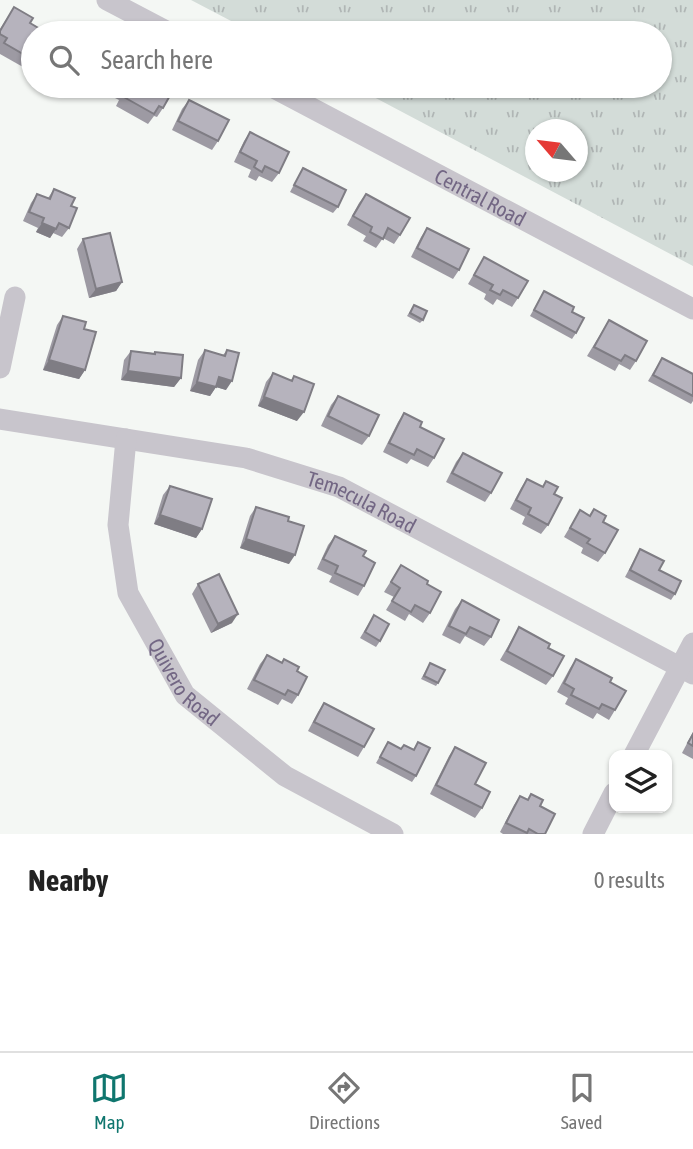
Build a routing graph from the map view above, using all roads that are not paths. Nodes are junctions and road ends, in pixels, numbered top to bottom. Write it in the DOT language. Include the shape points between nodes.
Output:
graph roads {
  1 [pos="107,0"];
  2 [pos="147,21"];
  3 [pos="293,98"];
  4 [pos="15,297"];
  5 [pos="693,309"];
  6 [pos="0,368"];
  7 [pos="0,419"];
  8 [pos="126,439"];
  9 [pos="693,643"];
  10 [pos="687,670"];
  11 [pos="637,750"];
  12 [pos="609,803"];
  13 [pos="393,834"];
  14 [pos="593,834"];
  1 -- 2 [label="street"];
  3 -- 5 [label="street, Central Road"];
  4 -- 6 [label="street"];
  7 -- 8 [label="street, Temecula Road"];
  8 -- 10 [label="street, Temecula Road" via="246,458 339,487"];
  8 -- 13 [label="street, Quivero Road" via="118,525 128,593 185,695 285,776"];
  9 -- 10 [label="street"];
  10 -- 11 [label="street"];
  12 -- 14 [label="street"];
}
